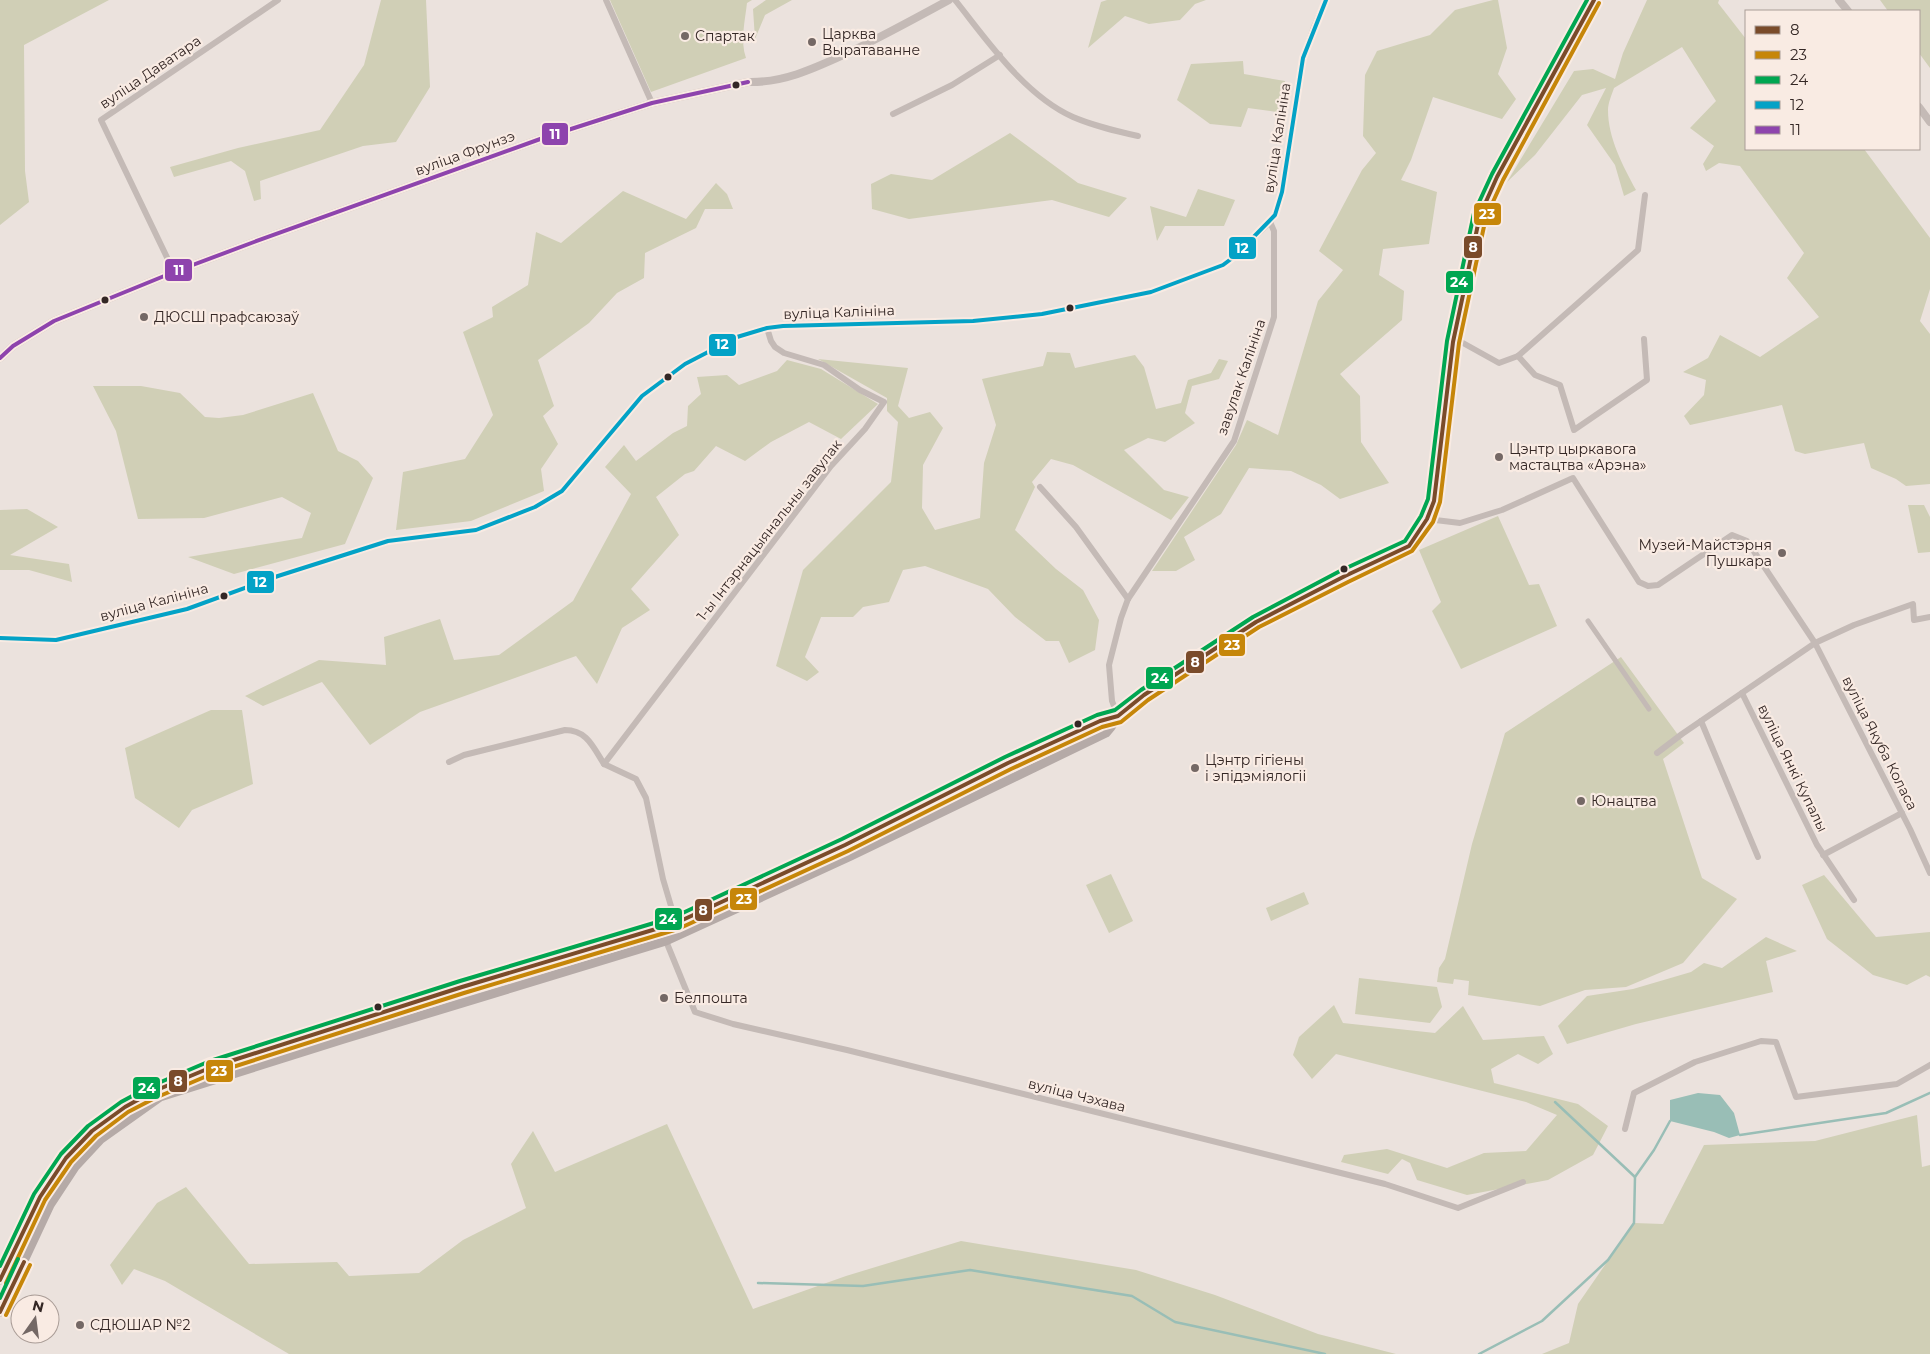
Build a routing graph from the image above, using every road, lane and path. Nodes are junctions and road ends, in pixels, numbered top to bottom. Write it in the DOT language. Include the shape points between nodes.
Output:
graph roads {
  1 [pos="278,0"];
  2 [pos="606,0"];
  3 [pos="948,0"];
  4 [pos="955,0"];
  5 [pos="1326,0"];
  6 [pos="1594,0"];
  7 [pos="1839,0"];
  8 [pos="1847,10"];
  9 [pos="1000,56"];
  10 [pos="652,103"];
  11 [pos="1920,108"];
  12 [pos="893,114"];
  13 [pos="1930,122"];
  14 [pos="1138,136"];
  15 [pos="1645,195"];
  16 [pos="1270,222"];
  17 [pos="174,272"];
  18 [pos="767,328"];
  19 [pos="1644,339"];
  20 [pos="1453,342"];
  21 [pos="1518,356"];
  22 [pos="0,358"];
  23 [pos="1040,487"];
  24 [pos="1427,519"];
  25 [pos="1128,599"];
  26 [pos="1930,617"];
  27 [pos="1588,621"];
  28 [pos="0,638"];
  29 [pos="1815,643"];
  30 [pos="1742,693"];
  31 [pos="1650,709"];
  32 [pos="1118,716"];
  33 [pos="1702,721"];
  34 [pos="1657,753"];
  35 [pos="450,762"];
  36 [pos="604,764"];
  37 [pos="1902,813"];
  38 [pos="845,845"];
  39 [pos="1930,853"];
  40 [pos="1922,854"];
  41 [pos="1823,855"];
  42 [pos="851,856"];
  43 [pos="1758,857"];
  44 [pos="1930,874"];
  45 [pos="1854,900"];
  46 [pos="676,923"];
  47 [pos="662,927"];
  48 [pos="666,940"];
  49 [pos="340,1027"];
  50 [pos="344,1039"];
  51 [pos="1930,1065"];
  52 [pos="125,1107"];
  53 [pos="131,1116"];
  54 [pos="1625,1129"];
  55 [pos="1523,1182"];
  56 [pos="0,1280"];
  57 [pos="0,1312"];
  1 -- 17 [label="street, вуліца Даватара" via="101,120"];
  2 -- 10 [label="street"];
  3 -- 10 [label="street, вуліца Фрунзэ" via="889,33 792,77 748,82"];
  4 -- 9 [label="street"];
  5 -- 16 [label="street, вуліца Калініна" via="1303,58 1282,192"];
  6 -- 20 [label="main road" via="1487,196 1474,234"];
  7 -- 8 [label="street"];
  9 -- 12 [label="street" via="952,85"];
  9 -- 14 [label="street" via="1037,94 1072,116"];
  10 -- 17 [label="street, вуліца Фрунзэ" via="543,138"];
  11 -- 13 [label="street"];
  15 -- 21 [label="street" via="1638,250"];
  16 -- 18 [label="street, вуліца Калініна" via="1223,265 1151,292 1042,314 973,321"];
  16 -- 25 [label="street, завулак Калініна" via="1274,231 1274,317 1234,441"];
  17 -- 22 [label="street, вуліца Фрунзэ" via="54,321 13,346"];
  18 -- 28 [label="street, вуліца Калініна" via="737,337 686,364 642,396 562,491 526,510 476,530 388,541 178,611 56,640"];
  18 -- 36 [label="street, 1-ы Інтэрнацыянальны завулак" via="775,347 784,353 824,365 884,402 865,429 831,466"];
  19 -- 21 [label="street" via="1647,380 1574,430 1560,385 1535,375"];
  20 -- 21 [label="street" via="1463,343 1499,363"];
  20 -- 24 [label="main road" via="1434,501"];
  23 -- 25 [label="street" via="1076,527"];
  24 -- 29 [label="street, вуліца Якуба Коласа" via="1460,523 1502,510 1573,478 1639,582 1648,586 1658,585 1732,535 1747,541"];
  24 -- 32 [label="main road" via="1409,546 1256,622 1144,695"];
  25 -- 32 [label="street, завулак Калініна" via="1110,665 1112,701"];
  26 -- 29 [label="street" via="1914,620 1913,604 1854,624"];
  27 -- 31 [label="street"];
  29 -- 30 [label="street"];
  29 -- 37 [label="street, вуліца Якуба Коласа"];
  30 -- 33 [label="street"];
  30 -- 41 [label="street, вуліца Янкі Купалы"];
  32 -- 38 [label="main road" via="1008,763"];
  32 -- 42 [label="main road" via="1106,733"];
  33 -- 34 [label="street"];
  33 -- 43 [label="street"];
  35 -- 36 [label="street" via="464,755 576,730 584,735"];
  36 -- 46 [label="street" via="636,778 646,798"];
  37 -- 40 [label="street, вуліца Якуба Коласа"];
  37 -- 41 [label="street, вуліца Янкі Купалы"];
  38 -- 42 [label="street"];
  38 -- 46 [label="main road"];
  39 -- 40 [label="street"];
  40 -- 44 [label="street, вуліца Якуба Коласа"];
  41 -- 45 [label="street, вуліца Янкі Купалы"];
  42 -- 48 [label="main road"];
  46 -- 47 [label="main road"];
  47 -- 48 [label="street"];
  47 -- 49 [label="main road"];
  48 -- 50 [label="main road"];
  48 -- 55 [label="street, вуліца Чэхава" via="695,1012 733,1024 1303,1163 1385,1184 1458,1208"];
  49 -- 50 [label="street"];
  49 -- 52 [label="main road" via="203,1070"];
  50 -- 53 [label="main road" via="160,1097"];
  51 -- 54 [label="street" via="1897,1084 1796,1097 1776,1042 1761,1040 1695,1062 1634,1093"];
  52 -- 53 [label="street"];
  52 -- 56 [label="main road" via="92,1131 66,1158 40,1196"];
  53 -- 57 [label="main road" via="75,1167 50,1205"];
}
